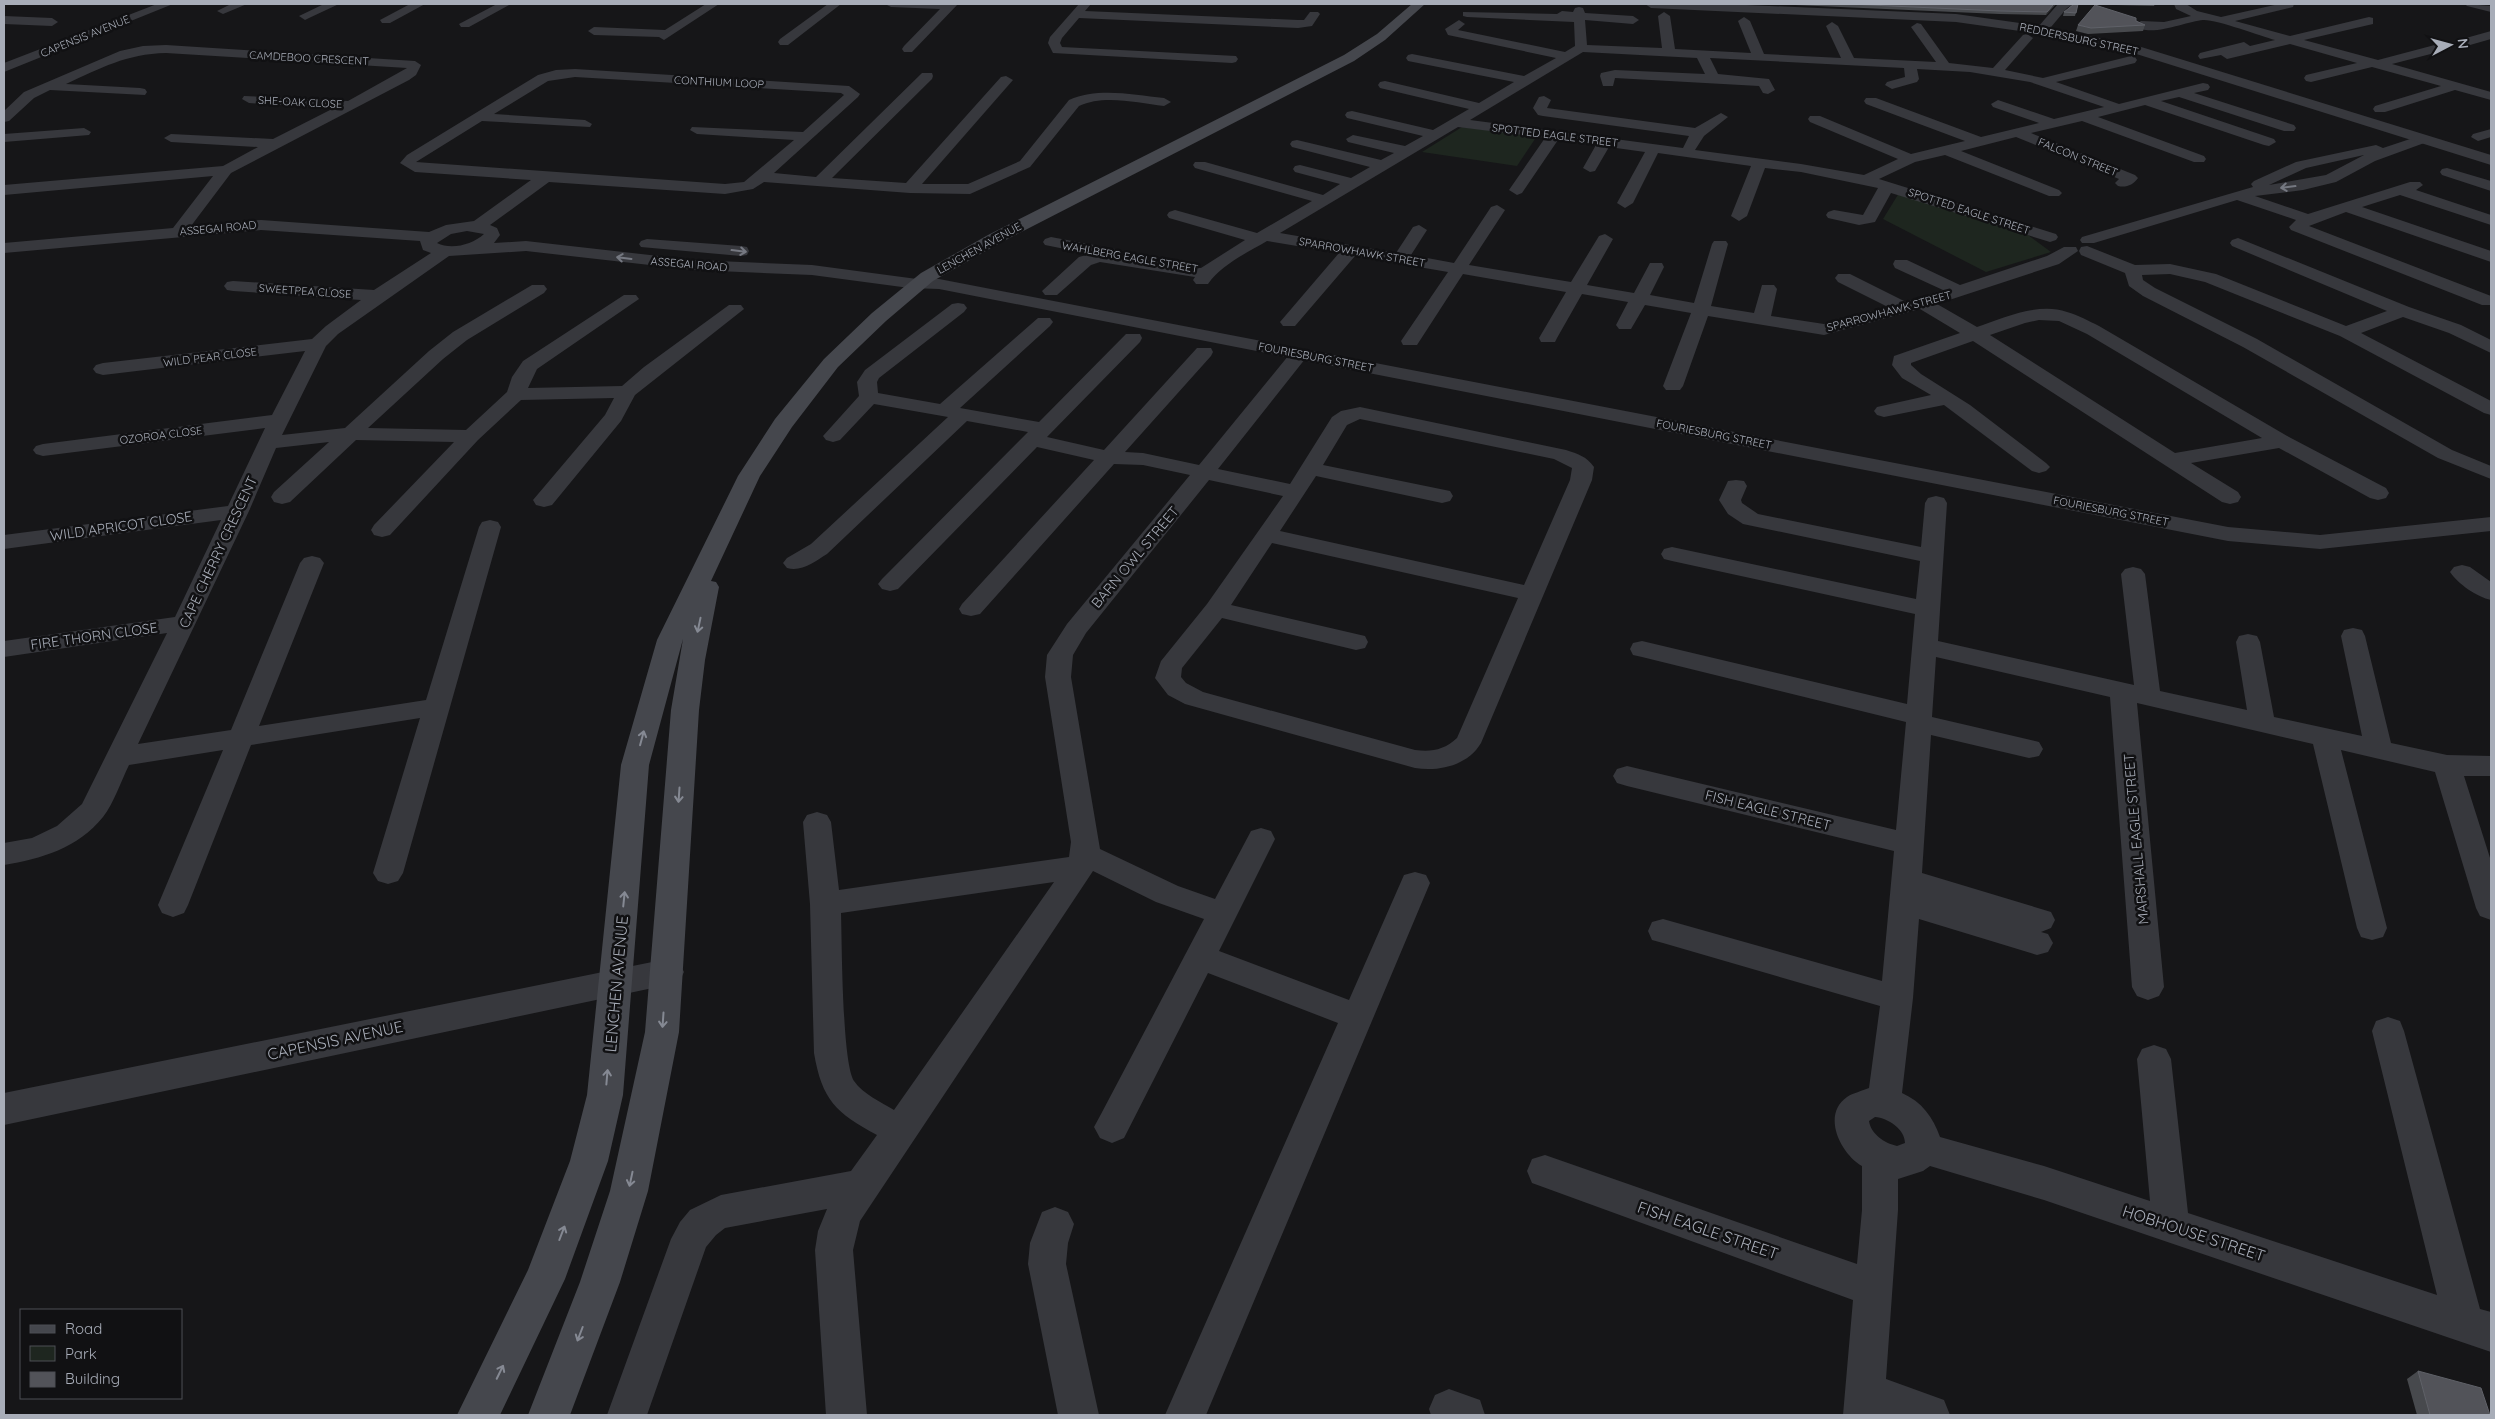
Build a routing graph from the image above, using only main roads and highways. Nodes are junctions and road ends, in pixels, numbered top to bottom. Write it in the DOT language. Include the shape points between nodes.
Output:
graph roads {
  1 [pos="1404,4"];
  2 [pos="1419,4"];
  3 [pos="1338,62"];
  4 [pos="717,544"];
  5 [pos="478,1415"];
  6 [pos="549,1415"];
  1 -- 3 [label="main road, LENCHEN AVENUE"];
  2 -- 3 [label="main road, LENCHEN AVENUE" via="1381,37"];
  3 -- 4 [label="main road, LENCHEN AVENUE" via="994,239 928,282 831,363 801,400 749,476"];
  5 -- 4 [label="main road, LENCHEN AVENUE, one-way" via="545,1278 589,1161 605,1095 635,764 670,640"];
  4 -- 6 [label="main road, LENCHEN AVENUE, one-way" via="692,660 685,710 662,1032 629,1191 600,1282"];
}
